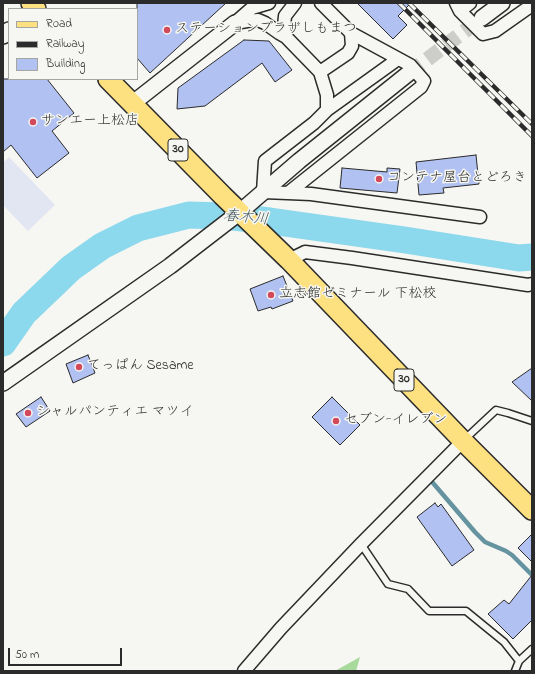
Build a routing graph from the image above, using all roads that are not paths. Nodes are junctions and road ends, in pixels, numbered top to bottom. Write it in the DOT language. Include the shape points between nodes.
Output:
graph roads {
  1 [pos="269,3"];
  2 [pos="295,3"];
  3 [pos="321,3"];
  4 [pos="470,3"];
  5 [pos="502,3"];
  6 [pos="532,5"];
  7 [pos="458,7"];
  8 [pos="482,18"];
  9 [pos="235,23"];
  10 [pos="351,33"];
  11 [pos="286,37"];
  12 [pos="398,59"];
  13 [pos="320,72"];
  14 [pos="409,74"];
  15 [pos="109,80"];
  16 [pos="133,103"];
  17 [pos="327,110"];
  18 [pos="288,193"];
  19 [pos="260,195"];
  20 [pos="240,212"];
  21 [pos="480,217"];
  22 [pos="283,255"];
  23 [pos="532,284"];
  24 [pos="3,383"];
  25 [pos="532,421"];
  26 [pos="462,441"];
  27 [pos="532,510"];
  28 [pos="361,544"];
  29 [pos="532,649"];
  30 [pos="519,661"];
  31 [pos="244,671"];
  32 [pos="515,671"];
  1 -- 9 [label="street" via="252,8"];
  2 -- 11 [label="street" via="285,16"];
  3 -- 10 [label="street"];
  4 -- 7 [label="street"];
  5 -- 8 [label="street"];
  6 -- 7 [label="street" via="495,31 483,34"];
  9 -- 11 [label="street" via="258,20"];
  9 -- 16 [label="street"];
  10 -- 12 [label="street"];
  10 -- 13 [label="street" via="352,46 348,53"];
  11 -- 13 [label="street"];
  12 -- 17 [label="street"];
  12 -- 18 [label="street" via="410,65 424,81 421,87"];
  13 -- 17 [label="street" via="327,95"];
  14 -- 19 [label="street"];
  15 -- 16 [label="main road, 30"];
  16 -- 20 [label="main road, 30"];
  17 -- 19 [label="street" via="265,161"];
  18 -- 19 [label="street"];
  18 -- 21 [label="street"];
  19 -- 20 [label="street"];
  20 -- 22 [label="main road, 30"];
  20 -- 24 [label="street" via="170,266"];
  22 -- 23 [label="street" via="305,252"];
  22 -- 26 [label="main road, 30"];
  25 -- 26 [label="lane" via="496,410"];
  26 -- 27 [label="main road, 30"];
  26 -- 28 [label="street"];
  28 -- 30 [label="lane" via="388,584 408,588 429,611 466,611 504,642"];
  28 -- 31 [label="street"];
  29 -- 30 [label="lane"];
  30 -- 32 [label="lane"];
}
